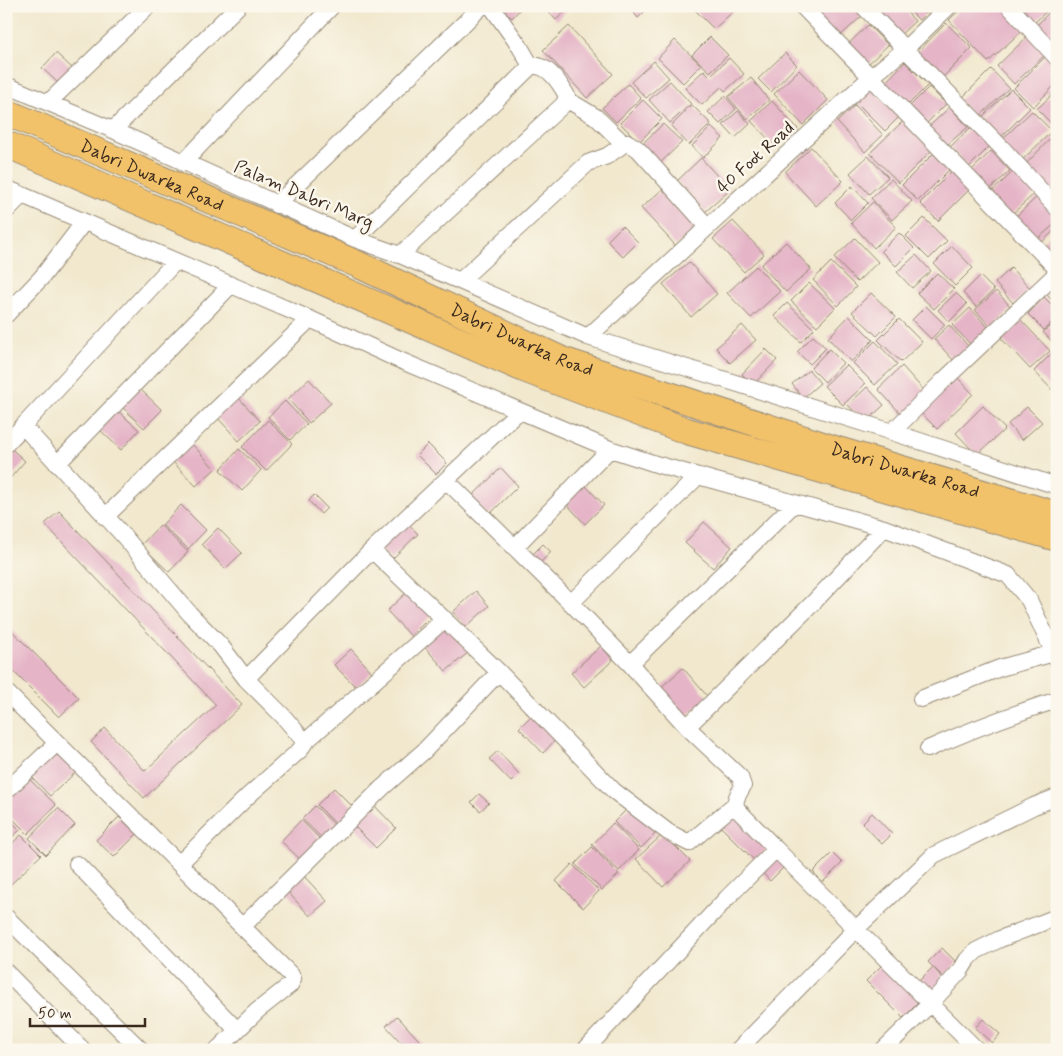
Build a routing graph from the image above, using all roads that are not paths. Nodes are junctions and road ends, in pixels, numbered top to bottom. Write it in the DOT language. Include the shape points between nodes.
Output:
graph roads {
  1 [pos="148,6"];
  2 [pos="238,6"];
  3 [pos="332,6"];
  4 [pos="482,6"];
  5 [pos="491,6"];
  6 [pos="802,6"];
  7 [pos="863,6"];
  8 [pos="949,6"];
  9 [pos="1009,6"];
  10 [pos="904,50"];
  11 [pos="1057,58"];
  12 [pos="531,66"];
  13 [pos="870,78"];
  14 [pos="6,85"];
  15 [pos="566,99"];
  16 [pos="49,102"];
  17 [pos="6,112"];
  18 [pos="112,130"];
  19 [pos="6,144"];
  20 [pos="624,144"];
  21 [pos="183,163"];
  22 [pos="6,188"];
  23 [pos="22,195"];
  24 [pos="276,205"];
  25 [pos="1057,208"];
  26 [pos="6,210"];
  27 [pos="84,222"];
  28 [pos="708,227"];
  29 [pos="355,239"];
  30 [pos="400,256"];
  31 [pos="175,262"];
  32 [pos="1057,269"];
  33 [pos="1057,273"];
  34 [pos="460,281"];
  35 [pos="230,286"];
  36 [pos="6,316"];
  37 [pos="310,319"];
  38 [pos="588,337"];
  39 [pos="519,411"];
  40 [pos="23,426"];
  41 [pos="892,432"];
  42 [pos="6,444"];
  43 [pos="610,449"];
  44 [pos="57,464"];
  45 [pos="698,476"];
  46 [pos="446,480"];
  47 [pos="1057,486"];
  48 [pos="795,503"];
  49 [pos="1057,515"];
  50 [pos="105,517"];
  51 [pos="884,528"];
  52 [pos="1057,538"];
  53 [pos="515,547"];
  54 [pos="372,550"];
  55 [pos="571,603"];
  56 [pos="445,619"];
  57 [pos="1055,657"];
  58 [pos="630,664"];
  59 [pos="499,672"];
  60 [pos="246,679"];
  61 [pos="6,692"];
  62 [pos="921,698"];
  63 [pos="1057,700"];
  64 [pos="687,727"];
  65 [pos="57,742"];
  66 [pos="305,742"];
  67 [pos="928,749"];
  68 [pos="6,792"];
  69 [pos="1057,797"];
  70 [pos="735,804"];
  71 [pos="776,849"];
  72 [pos="77,864"];
  73 [pos="179,864"];
  74 [pos="1057,917"];
  75 [pos="7,918"];
  76 [pos="243,926"];
  77 [pos="856,930"];
  78 [pos="6,972"];
  79 [pos="930,1004"];
  80 [pos="237,1030"];
  81 [pos="83,1050"];
  82 [pos="142,1050"];
  83 [pos="217,1050"];
  84 [pos="585,1050"];
  85 [pos="738,1050"];
  86 [pos="883,1050"];
  87 [pos="977,1050"];
  1 -- 16 [label="street"];
  2 -- 18 [label="street"];
  3 -- 21 [label="street"];
  4 -- 24 [label="street"];
  5 -- 12 [label="street"];
  6 -- 13 [label="street"];
  7 -- 10 [label="street"];
  8 -- 10 [label="street, 40 Foot Road"];
  9 -- 11 [label="street"];
  10 -- 13 [label="street, 40 Foot Road"];
  10 -- 25 [label="street"];
  12 -- 15 [label="street" via="540,65 546,69 563,88"];
  12 -- 29 [label="street"];
  13 -- 28 [label="street, 40 Foot Road"];
  13 -- 32 [label="street"];
  14 -- 16 [label="street, Palam Dabri Marg"];
  15 -- 20 [label="street" via="596,117"];
  15 -- 30 [label="street"];
  16 -- 18 [label="street, Palam Dabri Marg"];
  17 -- 49 [label="main road, Dabri Dwarka Road" via="357,264 562,360 842,451"];
  18 -- 21 [label="street, Palam Dabri Marg"];
  19 -- 52 [label="main road, Dabri Dwarka Road" via="524,369 687,431"];
  20 -- 28 [label="street" via="630,143 638,149"];
  20 -- 34 [label="street" via="607,156 588,163"];
  21 -- 24 [label="street, Palam Dabri Marg"];
  22 -- 23 [label="street"];
  23 -- 26 [label="street"];
  23 -- 27 [label="street"];
  24 -- 29 [label="street, Palam Dabri Marg"];
  27 -- 31 [label="street"];
  27 -- 36 [label="street" via="42,277"];
  28 -- 38 [label="street, 40 Foot Road"];
  29 -- 30 [label="street, Palam Dabri Marg"];
  30 -- 34 [label="street, Palam Dabri Marg"];
  31 -- 35 [label="street"];
  31 -- 40 [label="street"];
  33 -- 41 [label="street"];
  34 -- 38 [label="street, Palam Dabri Marg"];
  35 -- 37 [label="street"];
  35 -- 44 [label="street"];
  37 -- 39 [label="street"];
  37 -- 50 [label="street"];
  38 -- 41 [label="street, Palam Dabri Marg"];
  39 -- 43 [label="street"];
  39 -- 46 [label="street"];
  40 -- 42 [label="street"];
  40 -- 44 [label="street"];
  41 -- 47 [label="street, Palam Dabri Marg"];
  43 -- 45 [label="street"];
  43 -- 53 [label="street"];
  44 -- 50 [label="street"];
  45 -- 48 [label="street"];
  45 -- 55 [label="street"];
  46 -- 53 [label="street"];
  46 -- 54 [label="street"];
  48 -- 51 [label="street"];
  48 -- 58 [label="street"];
  50 -- 60 [label="street" via="221,646"];
  51 -- 57 [label="street" via="1008,575 1029,600"];
  51 -- 64 [label="street"];
  53 -- 55 [label="street"];
  54 -- 56 [label="street"];
  54 -- 60 [label="street"];
  55 -- 58 [label="street"];
  56 -- 59 [label="street"];
  56 -- 66 [label="street"];
  57 -- 62 [label="street" via="1000,668"];
  58 -- 64 [label="street"];
  59 -- 70 [label="street" via="614,791 679,839 689,843"];
  59 -- 76 [label="street" via="424,751 382,788"];
  60 -- 66 [label="street"];
  61 -- 65 [label="street"];
  63 -- 67 [label="street"];
  64 -- 70 [label="street" via="742,782"];
  65 -- 68 [label="street"];
  65 -- 73 [label="street"];
  66 -- 73 [label="street"];
  69 -- 77 [label="street" via="934,855"];
  70 -- 71 [label="street"];
  71 -- 77 [label="street"];
  71 -- 84 [label="street"];
  72 -- 80 [label="street"];
  73 -- 76 [label="street"];
  74 -- 79 [label="street" via="976,952"];
  75 -- 82 [label="street"];
  76 -- 80 [label="street" via="293,979"];
  77 -- 79 [label="street"];
  77 -- 85 [label="street"];
  78 -- 81 [label="street"];
  79 -- 86 [label="street"];
  79 -- 87 [label="street"];
  80 -- 83 [label="street"];
}
